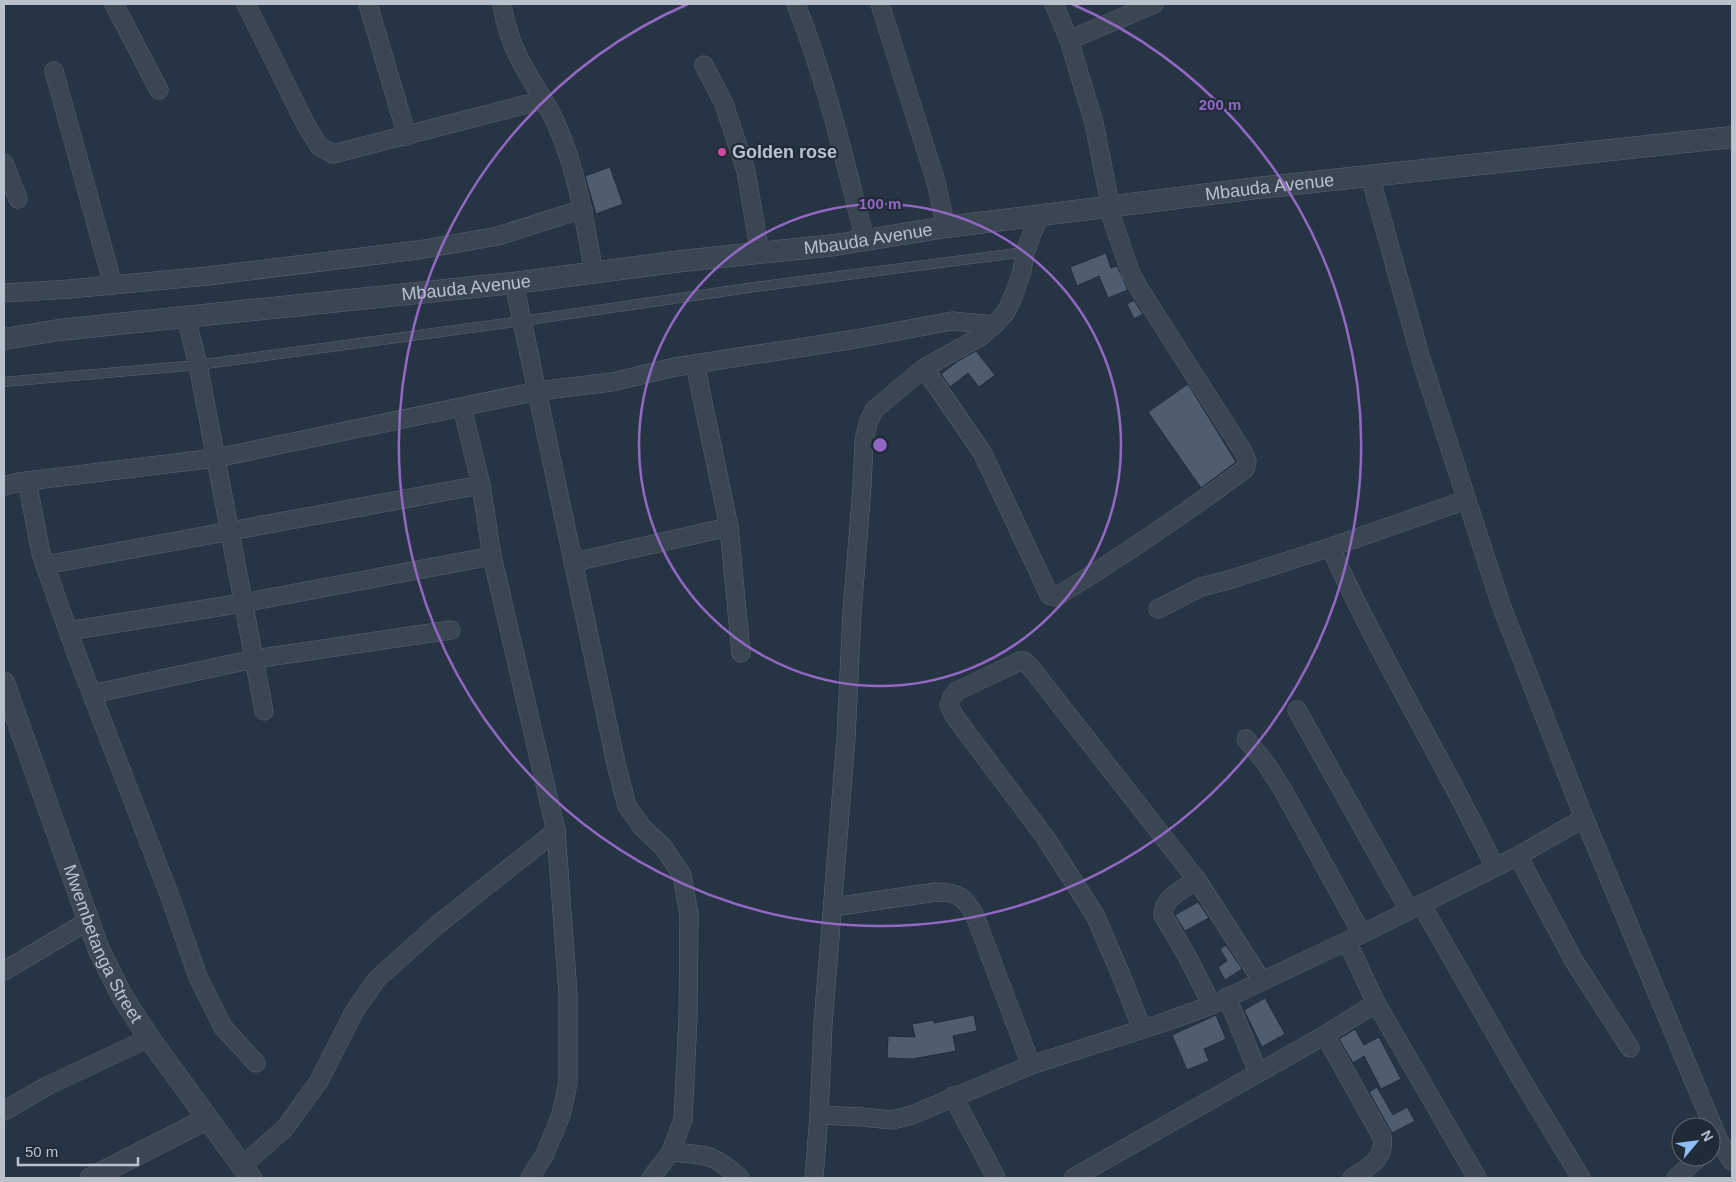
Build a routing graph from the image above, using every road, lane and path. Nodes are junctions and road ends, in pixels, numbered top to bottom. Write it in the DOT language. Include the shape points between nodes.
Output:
graph roads {
  1 [pos="114,4"];
  2 [pos="246,4"];
  3 [pos="368,4"];
  4 [pos="502,4"];
  5 [pos="796,4"];
  6 [pos="880,4"];
  7 [pos="1054,4"];
  8 [pos="1154,4"];
  9 [pos="1069,40"];
  10 [pos="704,65"];
  11 [pos="54,71"];
  12 [pos="159,90"];
  13 [pos="543,100"];
  14 [pos="407,136"];
  15 [pos="1732,137"];
  16 [pos="4,162"];
  17 [pos="1370,176"];
  18 [pos="18,199"];
  19 [pos="1108,207"];
  20 [pos="583,209"];
  21 [pos="1039,216"];
  22 [pos="946,227"];
  23 [pos="866,240"];
  24 [pos="1025,252"];
  25 [pos="760,253"];
  26 [pos="594,273"];
  27 [pos="514,283"];
  28 [pos="113,285"];
  29 [pos="4,293"];
  30 [pos="186,318"];
  31 [pos="522,321"];
  32 [pos="994,326"];
  33 [pos="4,338"];
  34 [pos="695,364"];
  35 [pos="198,365"];
  36 [pos="924,368"];
  37 [pos="4,382"];
  38 [pos="538,391"];
  39 [pos="462,407"];
  40 [pos="216,458"];
  41 [pos="27,482"];
  42 [pos="481,484"];
  43 [pos="4,486"];
  44 [pos="1466,500"];
  45 [pos="729,526"];
  46 [pos="229,530"];
  47 [pos="1330,547"];
  48 [pos="492,556"];
  49 [pos="574,562"];
  50 [pos="45,565"];
  51 [pos="243,603"];
  52 [pos="1158,609"];
  53 [pos="451,630"];
  54 [pos="68,631"];
  55 [pos="741,653"];
  56 [pos="254,659"];
  57 [pos="4,683"];
  58 [pos="92,694"];
  59 [pos="1297,710"];
  60 [pos="264,711"];
  61 [pos="1246,739"];
  62 [pos="1584,818"];
  63 [pos="556,831"];
  64 [pos="1518,856"];
  65 [pos="1495,867"];
  66 [pos="1197,880"];
  67 [pos="832,907"];
  68 [pos="1415,907"];
  69 [pos="88,921"];
  70 [pos="1354,938"];
  71 [pos="4,971"];
  72 [pos="1262,981"];
  73 [pos="1220,1001"];
  74 [pos="1376,1003"];
  75 [pos="1142,1029"];
  76 [pos="1325,1035"];
  77 [pos="149,1038"];
  78 [pos="1630,1048"];
  79 [pos="256,1063"];
  80 [pos="1031,1065"];
  81 [pos="1258,1072"];
  82 [pos="953,1096"];
  83 [pos="4,1111"];
  84 [pos="819,1115"];
  85 [pos="1704,1117"];
  86 [pos="207,1119"];
  87 [pos="1721,1150"];
  88 [pos="670,1152"];
  89 [pos="1732,1161"];
  90 [pos="1688,1167"];
  91 [pos="246,1172"];
  92 [pos="91,1178"];
  93 [pos="530,1178"];
  94 [pos="650,1178"];
  95 [pos="740,1178"];
  96 [pos="814,1178"];
  97 [pos="996,1178"];
  98 [pos="1073,1178"];
  99 [pos="1352,1178"];
  100 [pos="1477,1178"];
  101 [pos="1581,1178"];
  102 [pos="1676,1178"];
  1 -- 12 [label="street"];
  2 -- 14 [label="street" via="319,146 333,154"];
  3 -- 14 [label="street"];
  4 -- 13 [label="street" via="511,41"];
  5 -- 23 [label="street" via="837,130"];
  6 -- 22 [label="street" via="936,182"];
  7 -- 9 [label="street"];
  8 -- 9 [label="street"];
  9 -- 19 [label="street" via="1094,123"];
  10 -- 25 [label="street" via="724,104 746,171"];
  11 -- 28 [label="street"];
  13 -- 14 [label="street"];
  13 -- 20 [label="street" via="563,140"];
  15 -- 17 [label="street, Mbauda Avenue"];
  16 -- 18 [label="street"];
  17 -- 19 [label="street, Mbauda Avenue"];
  17 -- 44 [label="street" via="1421,359"];
  19 -- 21 [label="street, Mbauda Avenue"];
  19 -- 36 [label="street" via="1131,274 1244,453 1248,461 1245,469 1145,540 1054,597 1048,592 982,452"];
  20 -- 26 [label="street"];
  20 -- 28 [label="street" via="498,236 418,250"];
  21 -- 22 [label="street, Mbauda Avenue"];
  21 -- 24 [label="street"];
  22 -- 23 [label="street, Mbauda Avenue"];
  23 -- 25 [label="street, Mbauda Avenue"];
  24 -- 31 [label="lane"];
  24 -- 32 [label="street" via="1014,297"];
  25 -- 26 [label="street, Mbauda Avenue"];
  26 -- 27 [label="street, Mbauda Avenue"];
  27 -- 30 [label="street, Mbauda Avenue"];
  27 -- 31 [label="street"];
  28 -- 29 [label="street"];
  30 -- 33 [label="street, Mbauda Avenue"];
  30 -- 35 [label="street"];
  31 -- 35 [label="lane"];
  31 -- 38 [label="street"];
  32 -- 34 [label="street" via="952,321"];
  32 -- 36 [label="street"];
  34 -- 38 [label="street" via="612,382"];
  34 -- 45 [label="street"];
  35 -- 37 [label="lane"];
  35 -- 40 [label="street"];
  36 -- 67 [label="street" via="874,410 864,441"];
  38 -- 39 [label="street"];
  38 -- 49 [label="street"];
  39 -- 40 [label="street"];
  39 -- 42 [label="street"];
  40 -- 41 [label="street"];
  40 -- 46 [label="street"];
  41 -- 43 [label="street"];
  41 -- 50 [label="street"];
  42 -- 46 [label="street"];
  42 -- 48 [label="street"];
  44 -- 47 [label="street"];
  44 -- 62 [label="street" via="1501,605"];
  45 -- 49 [label="street"];
  45 -- 55 [label="street"];
  46 -- 50 [label="street"];
  46 -- 51 [label="street"];
  47 -- 52 [label="street" via="1201,587"];
  47 -- 65 [label="street"];
  48 -- 51 [label="street"];
  48 -- 63 [label="street"];
  49 -- 88 [label="street" via="626,806 663,847 682,875 689,915 683,1119"];
  50 -- 54 [label="street"];
  51 -- 54 [label="street"];
  51 -- 56 [label="street"];
  53 -- 56 [label="street"];
  54 -- 58 [label="street"];
  56 -- 58 [label="street"];
  56 -- 60 [label="street"];
  57 -- 69 [label="street, Mwembetanga Street"];
  58 -- 79 [label="street" via="198,977 223,1027"];
  59 -- 68 [label="street"];
  61 -- 70 [label="street" via="1280,786"];
  62 -- 64 [label="street"];
  62 -- 85 [label="street"];
  63 -- 91 [label="street" via="436,926 377,979 355,1010 319,1081 286,1128"];
  63 -- 93 [label="street" via="568,993 568,1083 561,1115 545,1154"];
  64 -- 65 [label="street"];
  64 -- 78 [label="street" via="1574,961"];
  65 -- 68 [label="street"];
  66 -- 72 [label="street"];
  66 -- 73 [label="street" via="1167,900 1163,915 1187,956"];
  66 -- 75 [label="street" via="1024,661 957,691 952,697 949,705 955,717 1045,837 1095,915"];
  67 -- 80 [label="street" via="936,892 961,896 976,916"];
  67 -- 84 [label="street"];
  68 -- 70 [label="street"];
  68 -- 101 [label="street"];
  69 -- 71 [label="street"];
  69 -- 77 [label="street, Mwembetanga Street" via="122,996"];
  70 -- 72 [label="street"];
  70 -- 74 [label="street"];
  72 -- 73 [label="street"];
  73 -- 75 [label="street"];
  73 -- 81 [label="street"];
  74 -- 76 [label="street"];
  74 -- 100 [label="street"];
  75 -- 80 [label="street"];
  76 -- 81 [label="street"];
  76 -- 99 [label="street" via="1384,1146 1368,1167"];
  77 -- 83 [label="street" via="47,1086"];
  77 -- 86 [label="street, Mwembetanga Street"];
  80 -- 82 [label="street"];
  81 -- 98 [label="street"];
  82 -- 84 [label="street" via="930,1108 892,1120"];
  82 -- 97 [label="street"];
  84 -- 96 [label="street"];
  86 -- 91 [label="street, Mwembetanga Street"];
  86 -- 92 [label="street"];
  87 -- 89 [label="street"];
  88 -- 94 [label="street"];
  88 -- 95 [label="street" via="712,1157"];
  90 -- 102 [label="street"];
}
